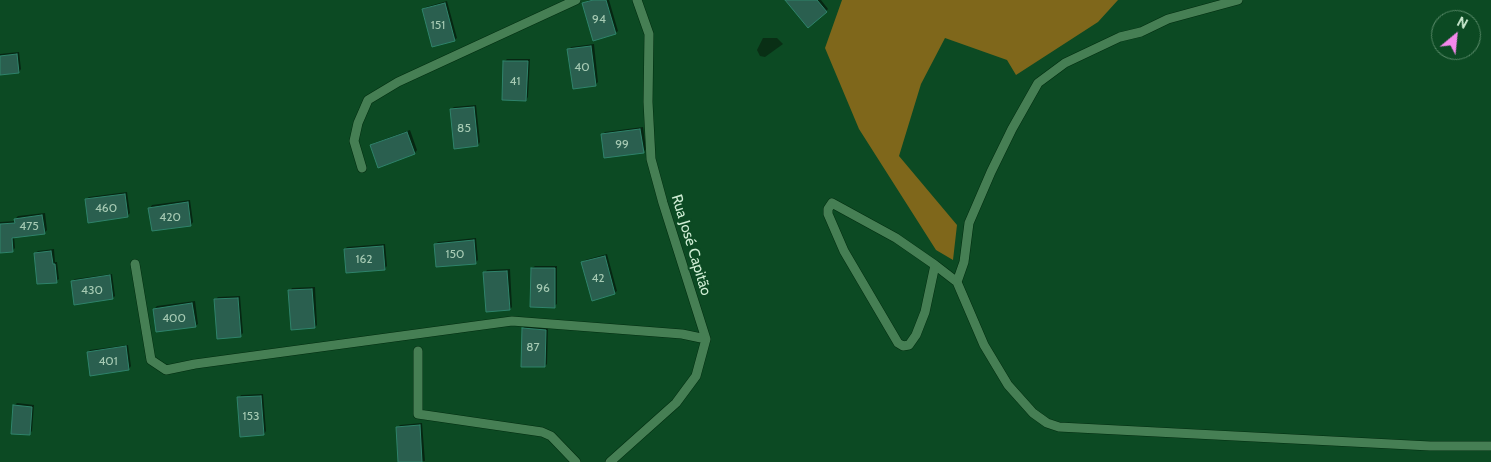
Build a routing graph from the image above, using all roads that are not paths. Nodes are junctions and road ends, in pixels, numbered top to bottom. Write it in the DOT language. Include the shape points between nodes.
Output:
graph roads {
  1 [pos="576,0"];
  2 [pos="637,0"];
  3 [pos="1238,0"];
  4 [pos="362,168"];
  5 [pos="135,264"];
  6 [pos="934,265"];
  7 [pos="957,282"];
  8 [pos="706,339"];
  9 [pos="418,351"];
  10 [pos="1491,446"];
  11 [pos="576,462"];
  12 [pos="610,462"];
  1 -- 4 [label="street" via="398,82 368,100 354,141"];
  2 -- 8 [label="street, Rua José Capitão" via="650,34 648,102 651,158"];
  3 -- 7 [label="street" via="1168,19 1141,32 1120,37 1065,62 1038,84 1012,129 969,223 964,262"];
  5 -- 8 [label="street" via="151,360 166,370 512,321 682,334"];
  6 -- 6 [label="street" via="916,335 909,345 903,346 898,343 844,250 828,209 832,203 896,238"];
  6 -- 7 [label="street"];
  7 -- 10 [label="street" via="984,345 1008,385 1033,413 1059,427 1430,446"];
  8 -- 12 [label="street" via="696,376 676,403"];
  9 -- 11 [label="street" via="418,414 542,432 552,436"];
}
